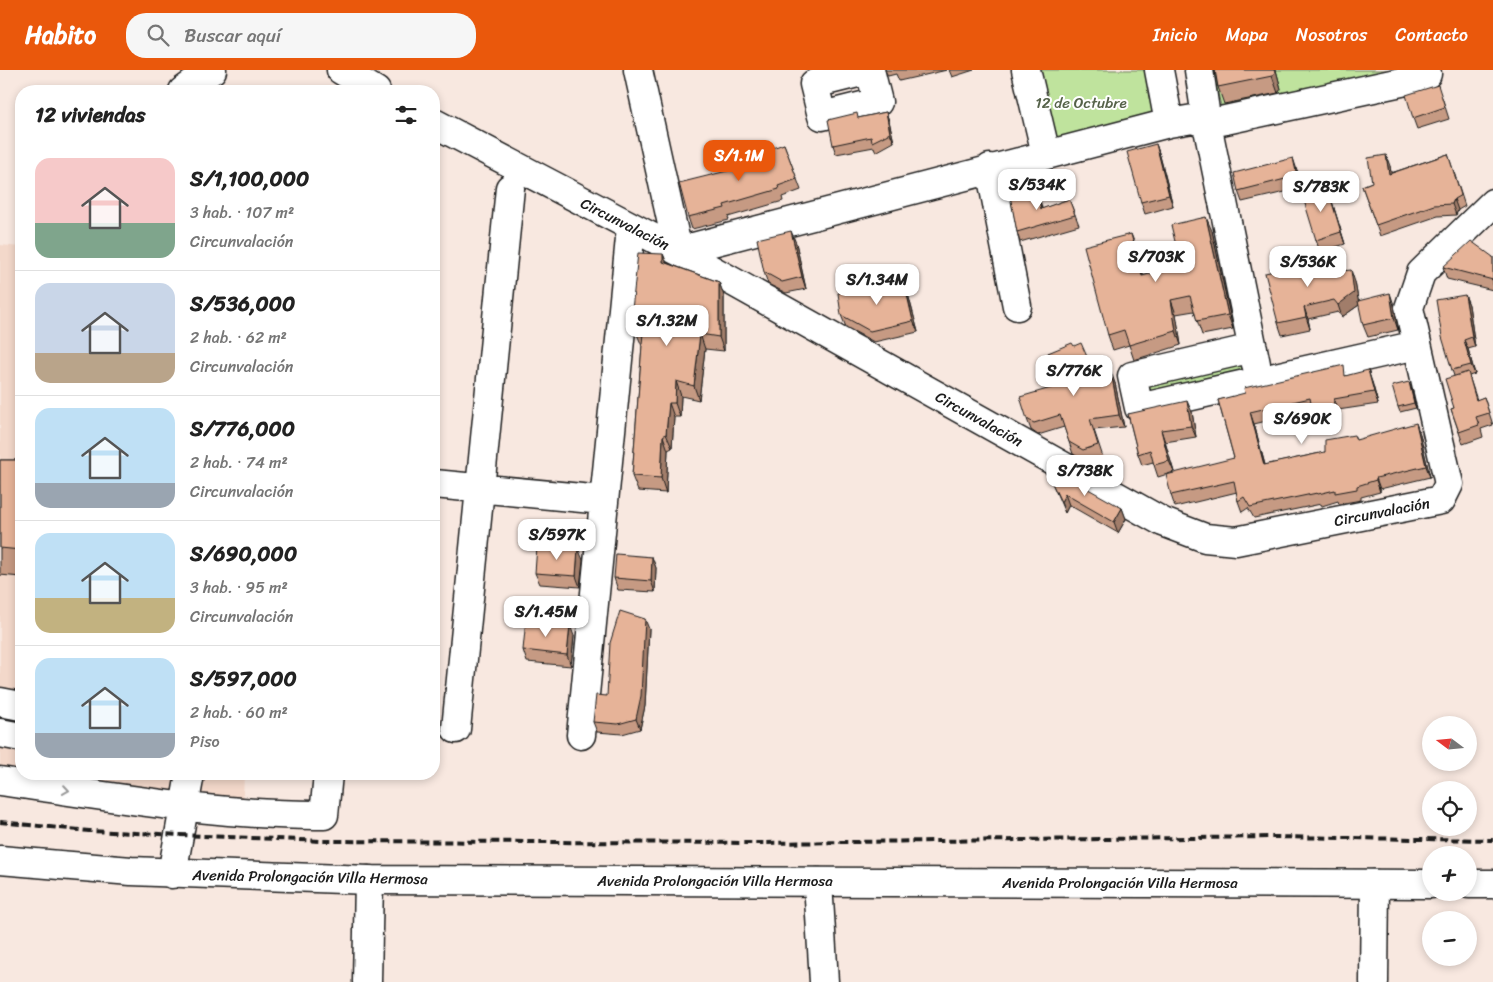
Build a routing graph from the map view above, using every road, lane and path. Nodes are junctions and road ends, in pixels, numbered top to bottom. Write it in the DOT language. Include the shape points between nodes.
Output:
graph roads {
  1 [pos="212,70"];
  2 [pos="341,70"];
  3 [pos="638,70"];
  4 [pos="1026,70"];
  5 [pos="1160,70"];
  6 [pos="1199,70"];
  7 [pos="1426,70"];
  8 [pos="191,85"];
  9 [pos="366,85"];
  10 [pos="1169,123"];
  11 [pos="1207,124"];
  12 [pos="440,126"];
  13 [pos="1046,154"];
  14 [pos="990,168"];
  15 [pos="510,188"];
  16 [pos="1493,203"];
  17 [pos="631,228"];
  18 [pos="678,250"];
  19 [pos="1016,306"];
  20 [pos="1417,345"];
  21 [pos="1253,348"];
  22 [pos="1260,381"];
  23 [pos="440,485"];
  24 [pos="482,489"];
  25 [pos="603,500"];
  26 [pos="0,702"];
  27 [pos="15,705"];
  28 [pos="456,729"];
  29 [pos="0,733"];
  30 [pos="15,735"];
  31 [pos="581,735"];
  32 [pos="189,780"];
  33 [pos="327,780"];
  34 [pos="0,781"];
  35 [pos="184,807"];
  36 [pos="0,860"];
  37 [pos="172,874"];
  38 [pos="369,880"];
  39 [pos="818,882"];
  40 [pos="1375,884"];
  41 [pos="1422,884"];
  42 [pos="1477,884"];
  43 [pos="1493,884"];
  44 [pos="367,982"];
  45 [pos="824,982"];
  46 [pos="1374,982"];
  1 -- 8 [label="street"];
  2 -- 9 [label="street"];
  3 -- 18 [label="street"];
  4 -- 13 [label="street"];
  5 -- 10 [label="street"];
  6 -- 11 [label="street"];
  7 -- 11 [label="street" via="1427,74 1415,79"];
  10 -- 11 [label="street" via="1193,119"];
  10 -- 13 [label="street"];
  11 -- 21 [label="street"];
  12 -- 17 [label="street, Circunvalación"];
  13 -- 14 [label="street"];
  14 -- 18 [label="street"];
  14 -- 19 [label="street"];
  15 -- 24 [label="street"];
  16 -- 20 [label="street, Circunvalación" via="1421,273 1409,308"];
  17 -- 18 [label="street, Circunvalación"];
  17 -- 25 [label="street"];
  18 -- 20 [label="street, Circunvalación" via="1154,517 1205,538 1236,541 1441,500 1449,484"];
  20 -- 22 [label="street"];
  21 -- 22 [label="street"];
  21 -- 22 [label="street" via="1132,376 1139,408"];
  23 -- 24 [label="street"];
  24 -- 25 [label="street"];
  24 -- 28 [label="street"];
  25 -- 31 [label="street"];
  26 -- 27 [label="street"];
  29 -- 30 [label="street"];
  32 -- 35 [label="street"];
  33 -- 35 [label="street" via="324,815 266,816"];
  34 -- 35 [label="street, one-way"];
  35 -- 37 [label="street"];
  36 -- 37 [label="street, Avenida Prolongación Villa Hermosa"];
  37 -- 38 [label="street, Avenida Prolongación Villa Hermosa"];
  38 -- 39 [label="street, Avenida Prolongación Villa Hermosa"];
  38 -- 44 [label="street"];
  39 -- 40 [label="street, Avenida Prolongación Villa Hermosa"];
  39 -- 45 [label="street"];
  40 -- 41 [label="street, Avenida Prolongación Villa Hermosa"];
  40 -- 46 [label="street"];
  42 -- 43 [label="street"];
}
